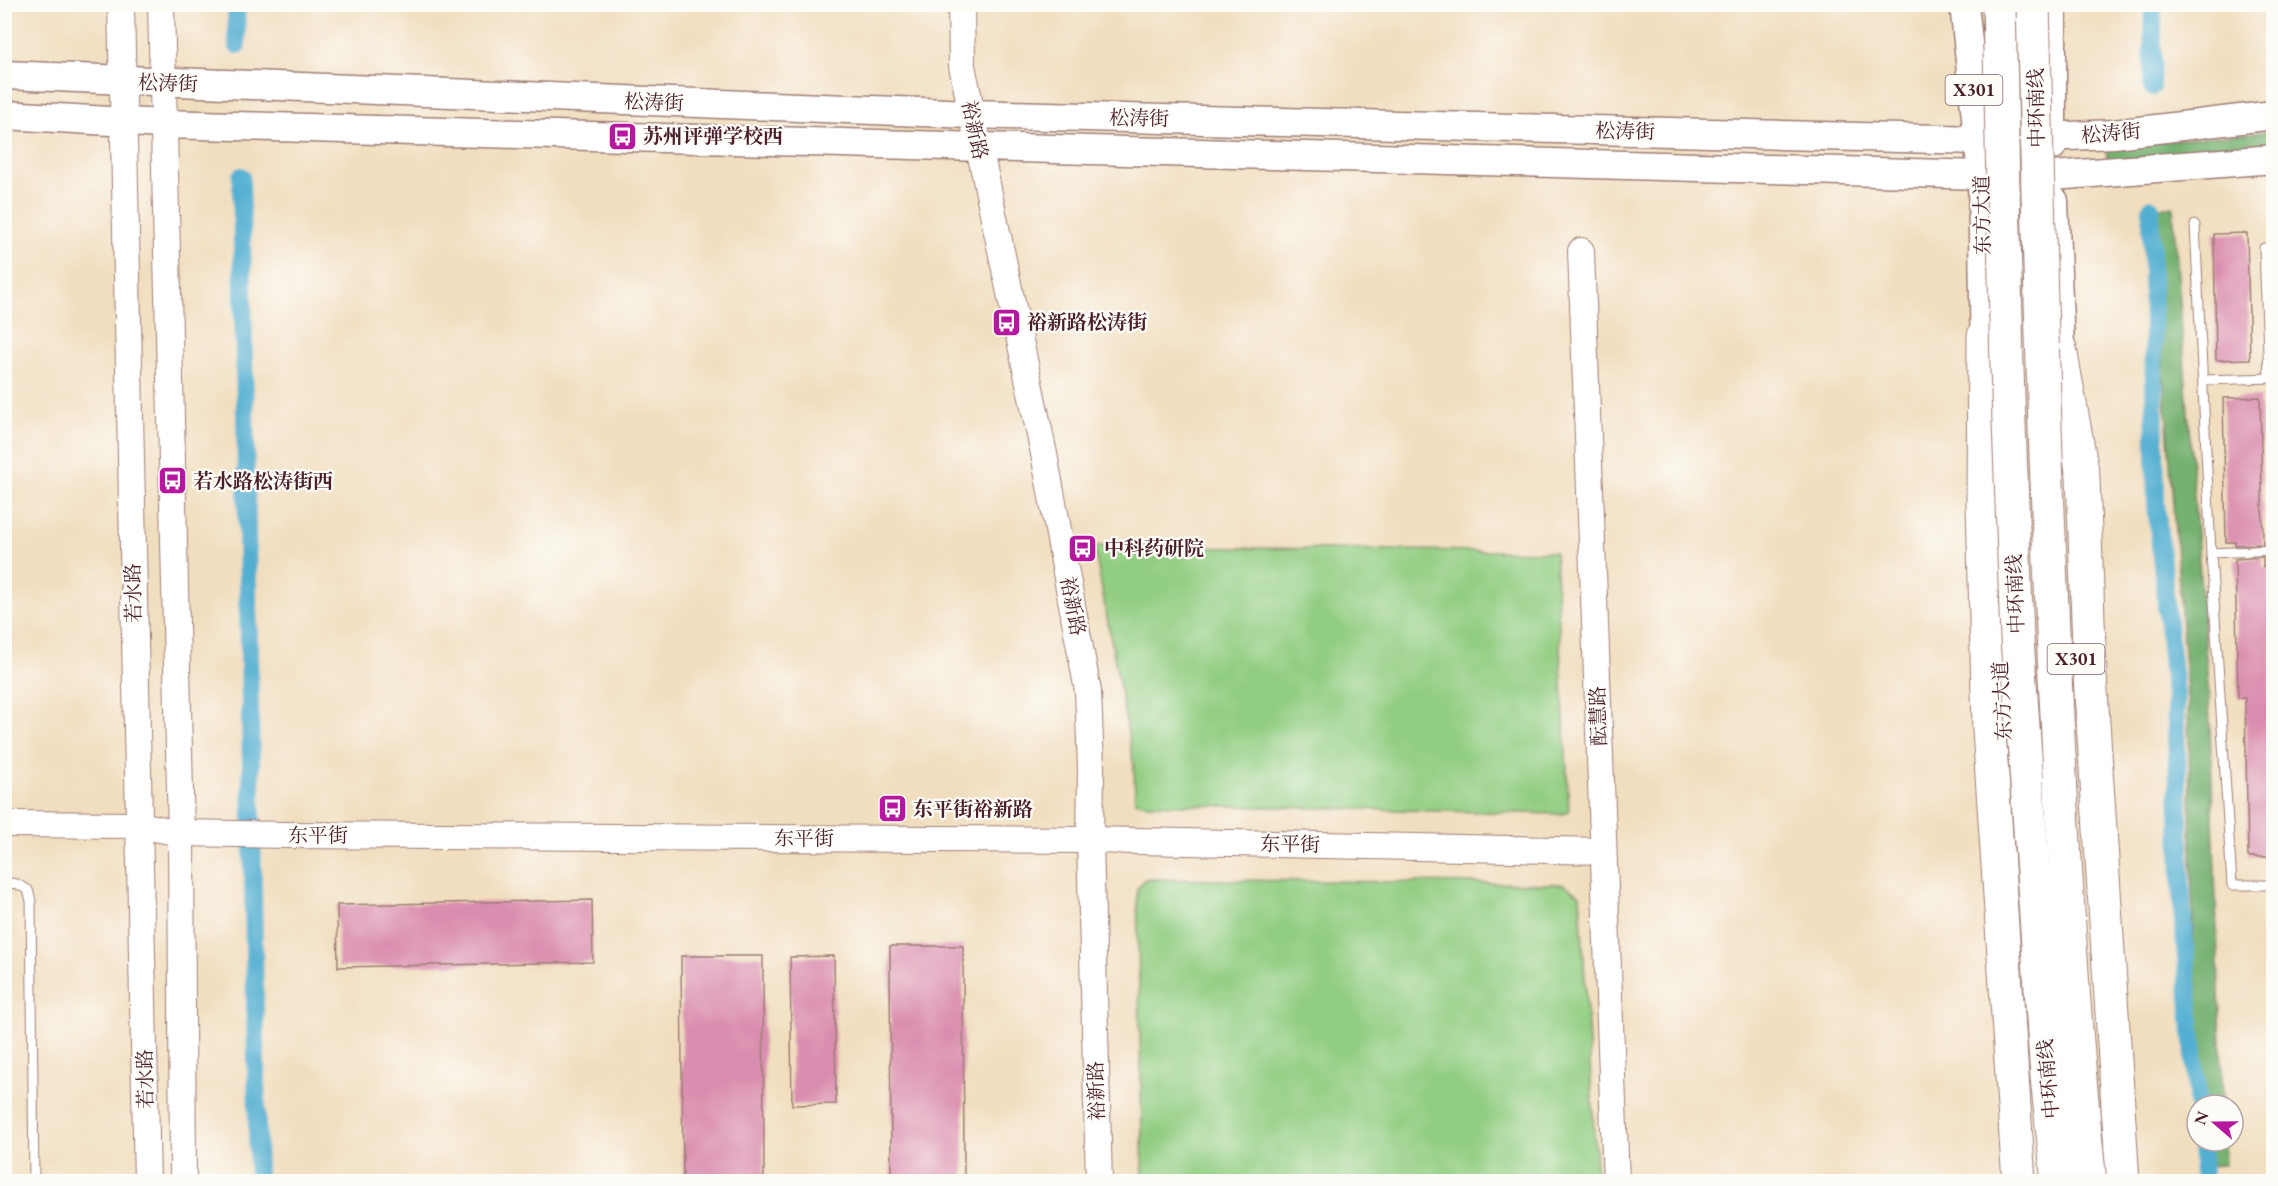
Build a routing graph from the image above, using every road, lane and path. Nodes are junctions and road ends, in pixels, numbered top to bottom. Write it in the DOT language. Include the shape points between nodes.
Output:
graph roads {
  1 [pos="121,4"];
  2 [pos="161,4"];
  3 [pos="961,4"];
  4 [pos="1964,4"];
  5 [pos="1999,4"];
  6 [pos="2034,4"];
  7 [pos="2052,4"];
  8 [pos="4,75"];
  9 [pos="123,81"];
  10 [pos="163,83"];
  11 [pos="971,114"];
  12 [pos="4,115"];
  13 [pos="2274,115"];
  14 [pos="123,121"];
  15 [pos="163,124"];
  16 [pos="2052,137"];
  17 [pos="1979,140"];
  18 [pos="979,146"];
  19 [pos="2274,159"];
  20 [pos="1982,175"];
  21 [pos="2053,176"];
  22 [pos="2195,225"];
  23 [pos="2265,248"];
  24 [pos="1581,251"];
  25 [pos="1984,336"];
  26 [pos="2060,349"];
  27 [pos="2271,378"];
  28 [pos="2203,380"];
  29 [pos="2274,550"];
  30 [pos="2211,553"];
  31 [pos="4,824"];
  32 [pos="138,825"];
  33 [pos="181,833"];
  34 [pos="1090,840"];
  35 [pos="1603,851"];
  36 [pos="4,882"];
  37 [pos="2274,885"];
  38 [pos="34,1182"];
  39 [pos="147,1182"];
  40 [pos="183,1182"];
  41 [pos="1099,1182"];
  42 [pos="1616,1182"];
  43 [pos="2019,1182"];
  44 [pos="2035,1182"];
  45 [pos="2058,1182"];
  46 [pos="2090,1182"];
  47 [pos="2111,1182"];
  48 [pos="2123,1182"];
  1 -- 9 [label="street, 若水路"];
  2 -- 10 [label="street, 若水路"];
  3 -- 11 [label="street, 裕新路" via="962,66"];
  4 -- 17 [label="main road, 东方大道 / X301"];
  5 -- 45 [label="highway, 中环南线, bridge" via="2017,638 2047,1077"];
  6 -- 46 [label="highway, 中环南线, bridge" via="2051,633 2078,1072"];
  7 -- 16 [label="main road, X301"];
  8 -- 9 [label="main road, 松涛街"];
  9 -- 10 [label="main road, 松涛街"];
  9 -- 14 [label="street, 若水路"];
  10 -- 11 [label="main road, 松涛街"];
  10 -- 15 [label="street, 若水路"];
  11 -- 17 [label="main road, 松涛街"];
  11 -- 18 [label="street, 裕新路"];
  12 -- 14 [label="main road, 松涛街"];
  13 -- 16 [label="main road, 松涛街" via="2114,134"];
  14 -- 15 [label="main road, 松涛街"];
  14 -- 32 [label="street, 若水路"];
  15 -- 18 [label="main road, 松涛街"];
  15 -- 33 [label="street, 若水路"];
  16 -- 17 [label="main road, 松涛街"];
  16 -- 21 [label="main road, X301"];
  17 -- 20 [label="main road, 东方大道 / X301"];
  18 -- 20 [label="main road, 松涛街"];
  18 -- 34 [label="street, 裕新路" via="1044,454 1088,691"];
  19 -- 21 [label="main road, 松涛街"];
  20 -- 21 [label="main road, 松涛街"];
  20 -- 25 [label="main road, 东方大道 / X301"];
  21 -- 26 [label="main road, X301"];
  22 -- 28 [label="lane"];
  23 -- 27 [label="lane"];
  24 -- 35 [label="street, 酝慧路"];
  25 -- 43 [label="highway" via="1983,505 1989,730"];
  25 -- 44 [label="main road, 东方大道 / X301" via="2007,810"];
  26 -- 47 [label="main road, X301" via="2082,779"];
  26 -- 48 [label="highway" via="2083,476 2090,676"];
  27 -- 28 [label="lane"];
  28 -- 30 [label="lane"];
  29 -- 30 [label="lane"];
  30 -- 37 [label="lane" via="2232,885"];
  31 -- 32 [label="street, 东平街"];
  32 -- 33 [label="street, 东平街"];
  32 -- 39 [label="street, 若水路"];
  33 -- 34 [label="street, 东平街"];
  33 -- 40 [label="street, 若水路"];
  34 -- 35 [label="street, 东平街"];
  34 -- 41 [label="street, 裕新路"];
  35 -- 42 [label="street, 酝慧路"];
  36 -- 38 [label="lane" via="28,890 31,902"];
}
